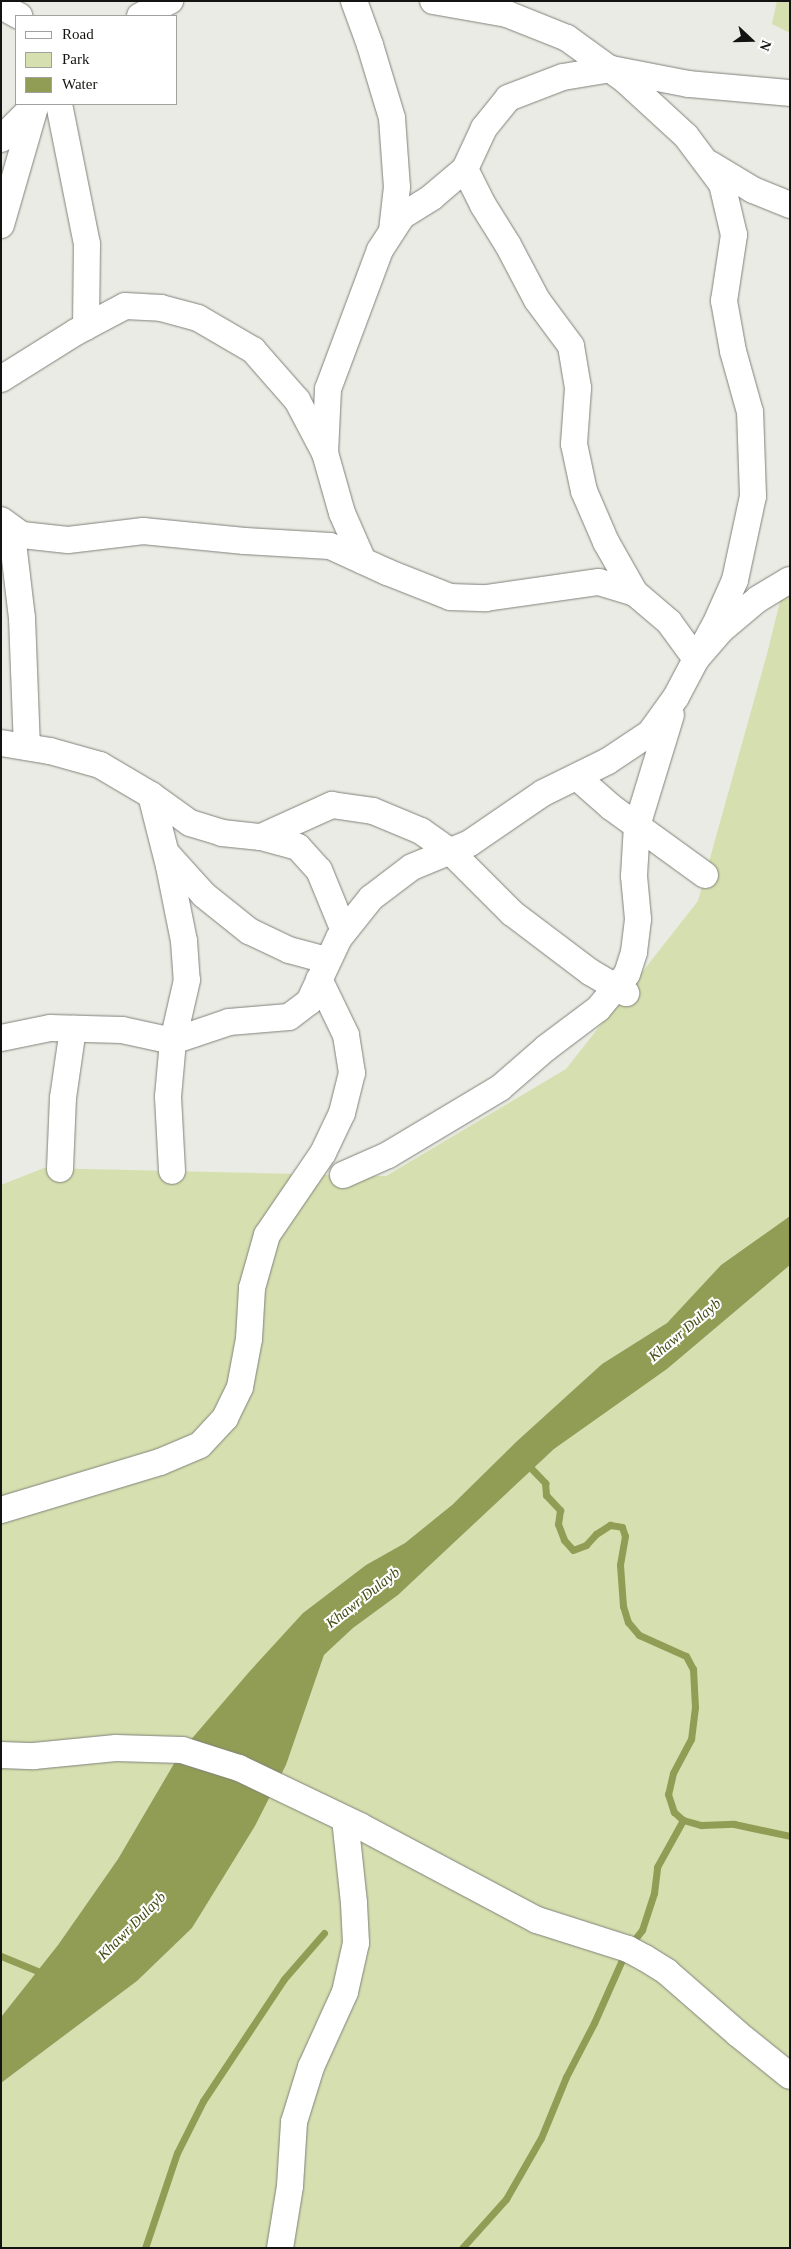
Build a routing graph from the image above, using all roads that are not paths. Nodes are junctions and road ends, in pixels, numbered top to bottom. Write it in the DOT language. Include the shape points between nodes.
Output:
graph roads {
  1 [pos="170,1"];
  2 [pos="354,1"];
  3 [pos="433,1"];
  4 [pos="1,6"];
  5 [pos="17,15"];
  6 [pos="142,15"];
  7 [pos="611,69"];
  8 [pos="790,93"];
  9 [pos="35,105"];
  10 [pos="36,105"];
  11 [pos="59,105"];
  12 [pos="1,139"];
  13 [pos="705,162"];
  14 [pos="466,169"];
  15 [pos="790,205"];
  16 [pos="1,225"];
  17 [pos="392,231"];
  18 [pos="86,327"];
  19 [pos="1,379"];
  20 [pos="326,453"];
  21 [pos="1,520"];
  22 [pos="1,527"];
  23 [pos="363,561"];
  24 [pos="790,580"];
  25 [pos="635,593"];
  26 [pos="696,659"];
  27 [pos="676,697"];
  28 [pos="1,743"];
  29 [pos="27,748"];
  30 [pos="577,776"];
  31 [pos="151,795"];
  32 [pos="636,826"];
  33 [pos="261,837"];
  34 [pos="450,851"];
  35 [pos="166,853"];
  36 [pos="705,875"];
  37 [pos="344,932"];
  38 [pos="323,970"];
  39 [pos="621,990"];
  40 [pos="72,1029"];
  41 [pos="1,1038"];
  42 [pos="173,1041"];
  43 [pos="60,1169"];
  44 [pos="172,1171"];
  45 [pos="342,1175"];
  46 [pos="1,1510"];
  47 [pos="1,1755"];
  48 [pos="345,1819"];
  49 [pos="790,2076"];
  50 [pos="280,2248"];
  1 -- 6 [label="street"];
  2 -- 17 [label="street" via="392,118 397,187"];
  3 -- 7 [label="street" via="507,14 567,38"];
  4 -- 5 [label="street"];
  7 -- 8 [label="street" via="689,84"];
  7 -- 13 [label="street" via="686,136"];
  7 -- 14 [label="street" via="563,77 508,98 484,128"];
  9 -- 12 [label="street"];
  10 -- 16 [label="street"];
  11 -- 18 [label="street" via="87,244"];
  13 -- 15 [label="street" via="753,190"];
  13 -- 26 [label="street" via="722,184 734,236 724,302 732,351 750,412 752,496 735,580"];
  14 -- 17 [label="street" via="402,216"];
  14 -- 25 [label="street" via="537,300 571,346 578,388 574,444 584,491 606,542"];
  17 -- 20 [label="street" via="380,250 328,389"];
  18 -- 19 [label="street"];
  18 -- 20 [label="street" via="125,306 161,308 198,318 253,350 297,400"];
  20 -- 23 [label="street" via="342,514"];
  21 -- 23 [label="street" via="22,535 68,540 143,531 330,546"];
  22 -- 29 [label="street" via="14,551 22,618"];
  23 -- 25 [label="street" via="450,597 486,598 599,582"];
  24 -- 26 [label="street" via="758,600 721,630"];
  25 -- 26 [label="street" via="669,622"];
  26 -- 27 [label="street"];
  27 -- 30 [label="street" via="650,733 608,761"];
  27 -- 32 [label="street"];
  28 -- 29 [label="street"];
  29 -- 31 [label="street" via="100,765"];
  30 -- 32 [label="street"];
  30 -- 34 [label="street" via="543,793 470,843"];
  31 -- 33 [label="street" via="190,823 222,833"];
  31 -- 35 [label="street"];
  32 -- 36 [label="street"];
  32 -- 39 [label="street" via="634,876 638,919 634,952"];
  33 -- 34 [label="street" via="332,805 373,811 420,831"];
  33 -- 37 [label="street" via="298,848 319,870"];
  34 -- 37 [label="street" via="412,867 384,888 371,898"];
  34 -- 39 [label="street" via="512,913 590,972"];
  35 -- 38 [label="street" via="204,895 249,932"];
  35 -- 42 [label="street" via="184,941 187,980"];
  37 -- 38 [label="street"];
  38 -- 42 [label="street" via="309,1002 289,1017 229,1022"];
  38 -- 46 [label="street" via="346,1035 352,1073 342,1112 323,1153 268,1235 252,1288 249,1339 240,1387 225,1418 200,1445 160,1462"];
  39 -- 45 [label="street" via="500,1088 388,1155"];
  40 -- 41 [label="street" via="50,1028"];
  40 -- 42 [label="street" via="122,1030"];
  40 -- 43 [label="street" via="63,1098"];
  42 -- 44 [label="street" via="168,1097"];
  47 -- 48 [label="street" via="34,1756 116,1748 182,1750 239,1768"];
  48 -- 49 [label="street" via="536,1920 628,1949 645,1958 667,1972"];
  48 -- 50 [label="street" via="356,1943 345,1992 311,2067 294,2122 290,2186"];
}
